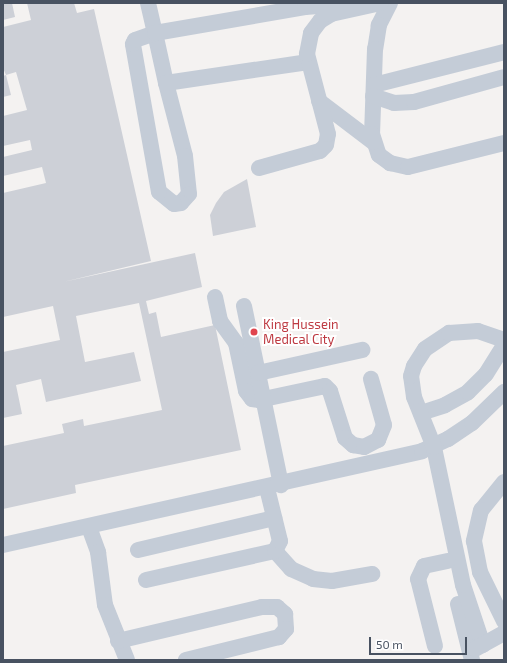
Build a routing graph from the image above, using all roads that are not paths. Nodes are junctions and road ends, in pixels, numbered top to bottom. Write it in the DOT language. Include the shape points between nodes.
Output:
graph roads {
  1 [pos="148,3"];
  2 [pos="381,3"];
  3 [pos="390,3"];
  4 [pos="349,7"];
  5 [pos="155,33"];
  6 [pos="504,52"];
  7 [pos="308,62"];
  8 [pos="504,77"];
  9 [pos="166,83"];
  10 [pos="374,90"];
  11 [pos="319,101"];
  12 [pos="373,142"];
  13 [pos="504,143"];
  14 [pos="259,168"];
  15 [pos="215,297"];
  16 [pos="244,306"];
  17 [pos="504,340"];
  18 [pos="504,346"];
  19 [pos="362,350"];
  20 [pos="258,373"];
  21 [pos="371,379"];
  22 [pos="504,392"];
  23 [pos="263,399"];
  24 [pos="421,413"];
  25 [pos="428,449"];
  26 [pos="504,482"];
  27 [pos="274,486"];
  28 [pos="274,518"];
  29 [pos="88,527"];
  30 [pos="3,546"];
  31 [pos="138,550"];
  32 [pos="275,551"];
  33 [pos="447,561"];
  34 [pos="372,574"];
  35 [pos="146,580"];
  36 [pos="504,621"];
  37 [pos="504,633"];
  38 [pos="118,641"];
  39 [pos="435,646"];
  40 [pos="476,652"];
  41 [pos="127,660"];
  42 [pos="186,660"];
  1 -- 5 [label="street"];
  2 -- 4 [label="street"];
  3 -- 10 [label="street" via="382,16 376,36"];
  4 -- 5 [label="street" via="312,6"];
  4 -- 7 [label="street" via="325,17 311,33 307,47"];
  5 -- 9 [label="street"];
  5 -- 9 [label="street" via="138,38 133,44 159,192 174,204 181,203 189,194 185,156"];
  6 -- 10 [label="street"];
  7 -- 9 [label="street"];
  7 -- 11 [label="street"];
  8 -- 10 [label="street" via="414,102 394,103"];
  10 -- 12 [label="street"];
  11 -- 12 [label="street"];
  11 -- 14 [label="street" via="328,134 328,142 324,148"];
  12 -- 13 [label="street" via="384,160 402,167"];
  15 -- 23 [label="street" via="220,321 236,343 247,395 252,399"];
  16 -- 20 [label="street"];
  17 -- 24 [label="street" via="488,333 468,330 449,333 432,342 418,356 411,376 411,386"];
  18 -- 24 [label="street" via="486,374 468,392 445,405"];
  19 -- 20 [label="street"];
  20 -- 23 [label="street"];
  21 -- 23 [label="street" via="384,425 378,440 364,447 353,445 345,438 330,391 325,386"];
  22 -- 25 [label="street" via="472,422"];
  23 -- 27 [label="street"];
  24 -- 25 [label="street"];
  25 -- 27 [label="street"];
  25 -- 33 [label="street"];
  25 -- 40 [label="street"];
  26 -- 36 [label="street" via="481,510 474,541 480,572"];
  27 -- 28 [label="street"];
  27 -- 29 [label="street"];
  28 -- 31 [label="street"];
  28 -- 32 [label="street" via="280,541"];
  29 -- 30 [label="street"];
  29 -- 38 [label="street" via="98,552 105,605"];
  32 -- 34 [label="street" via="284,564 305,577 332,580"];
  32 -- 35 [label="street"];
  33 -- 39 [label="street" via="424,566 418,579"];
  33 -- 40 [label="street"];
  37 -- 40 [label="street"];
  38 -- 41 [label="street"];
  38 -- 42 [label="street" via="267,606 277,607 285,614 286,629 279,637"];
}
